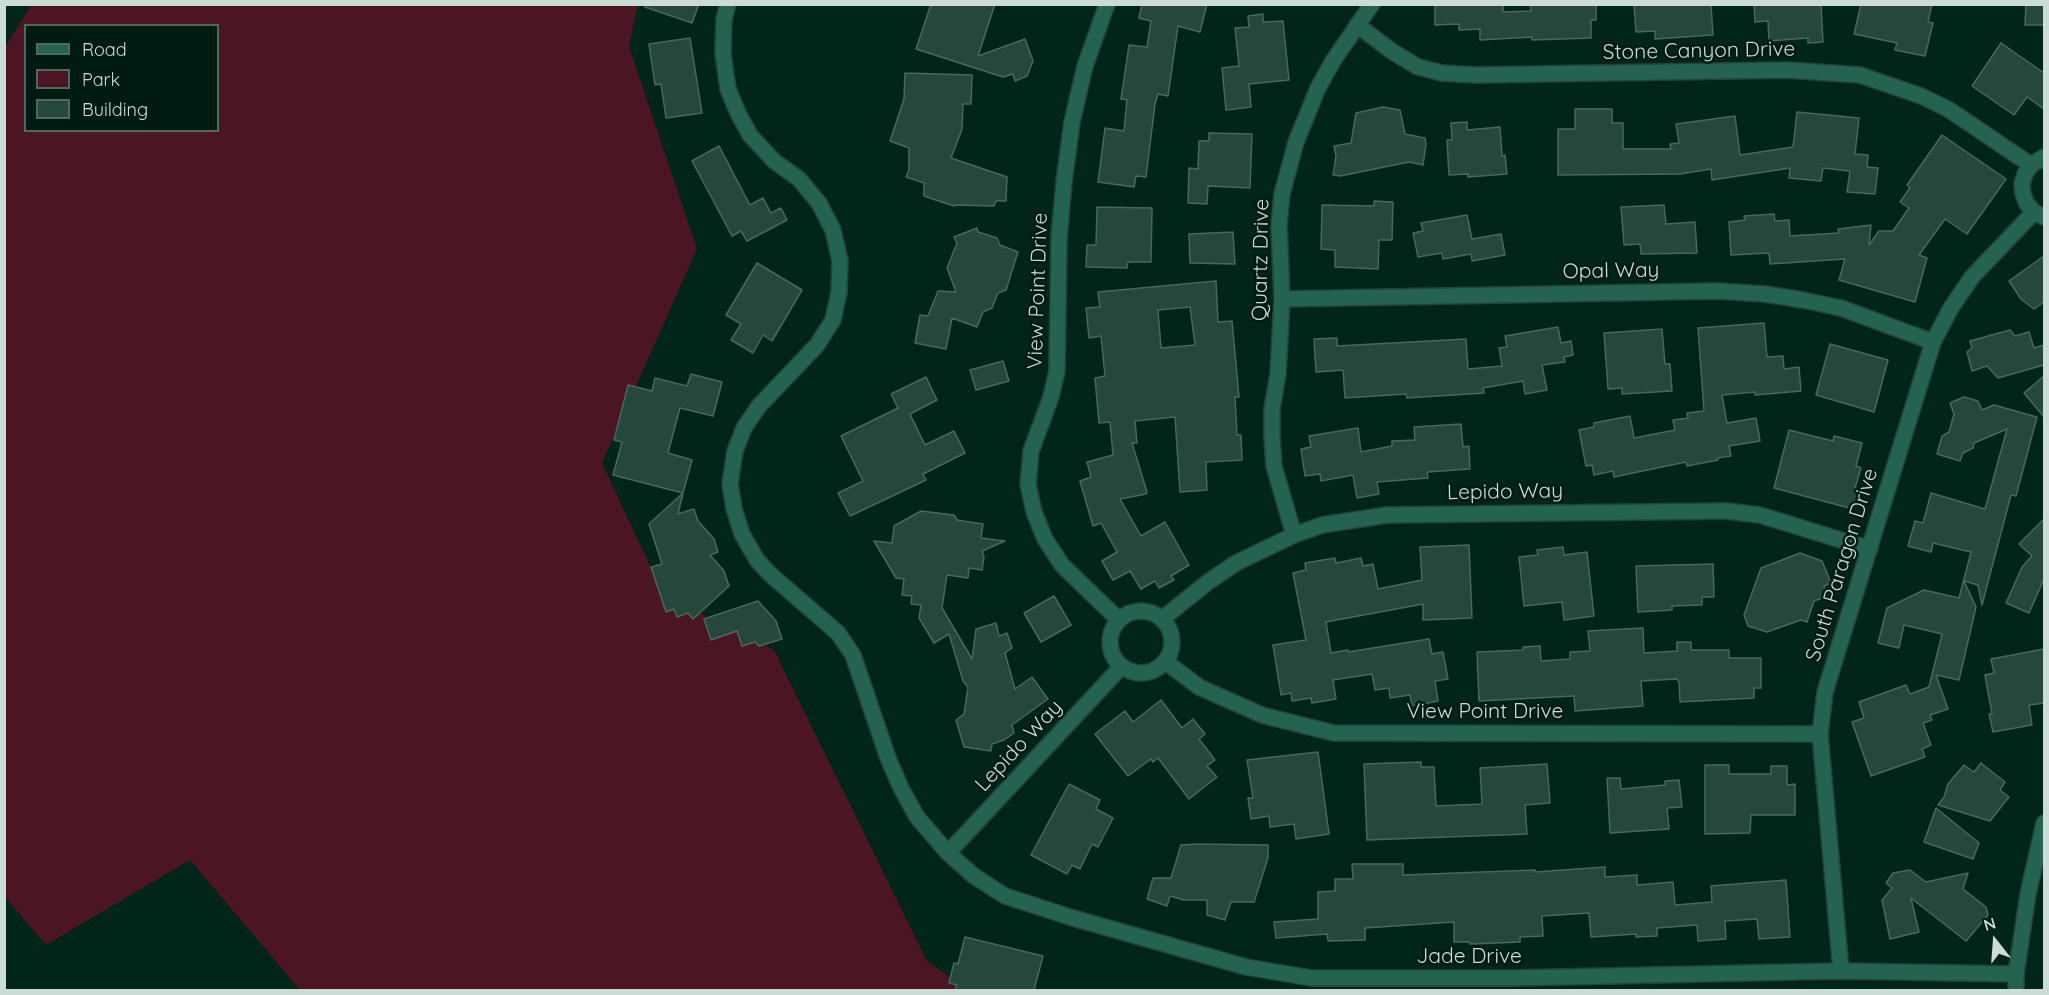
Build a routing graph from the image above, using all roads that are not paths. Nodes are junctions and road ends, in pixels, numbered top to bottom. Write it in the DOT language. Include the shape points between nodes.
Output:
graph roads {
  1 [pos="728,4"];
  2 [pos="1107,4"];
  3 [pos="1372,4"];
  4 [pos="1357,25"];
  5 [pos="2044,157"];
  6 [pos="2031,165"];
  7 [pos="2039,214"];
  8 [pos="1282,299"];
  9 [pos="1933,342"];
  10 [pos="1294,535"];
  11 [pos="1870,549"];
  12 [pos="1162,619"];
  13 [pos="1119,620"];
  14 [pos="1166,662"];
  15 [pos="1121,667"];
  16 [pos="1820,734"];
  17 [pos="2044,823"];
  18 [pos="948,853"];
  19 [pos="1841,971"];
  20 [pos="2016,974"];
  21 [pos="1515,984"];
  22 [pos="2016,990"];
  1 -- 18 [label="street, Jade Drive" via="723,54 728,89 750,135 774,161 799,179 819,203 833,230 840,261 833,320 817,345 759,406 744,428 735,451 730,483 734,510 757,560 838,633 853,655 901,788 917,817"];
  2 -- 13 [label="street, View Point Drive" via="1085,66 1072,122 1059,238 1057,371 1052,397 1031,451 1028,484 1045,539 1062,566"];
  3 -- 4 [label="street, Quartz Drive"];
  4 -- 6 [label="street, Stone Canyon Drive" via="1418,67 1442,74 1787,70 1860,75 1948,109"];
  4 -- 8 [label="street, Quartz Drive" via="1318,88 1288,167 1279,225"];
  5 -- 6 [label="street"];
  6 -- 7 [label="street" via="2022,184 2023,194 2027,204"];
  7 -- 9 [label="street, South Paragon Drive" via="1972,277"];
  8 -- 9 [label="street, Opal Way" via="1670,291 1765,294 1841,308"];
  8 -- 10 [label="street, Quartz Drive" via="1272,437 1274,466"];
  9 -- 11 [label="street, South Paragon Drive"];
  10 -- 11 [label="street, Lepido Way" via="1322,525 1387,515 1704,510 1760,515"];
  10 -- 12 [label="street, Lepido Way" via="1236,563"];
  11 -- 16 [label="street, South Paragon Drive" via="1825,692"];
  12 -- 13 [label="street" via="1142,611 1131,612"];
  12 -- 14 [label="street" via="1173,641"];
  13 -- 15 [label="street" via="1109,640 1110,651"];
  14 -- 15 [label="street" via="1145,674"];
  14 -- 16 [label="street, View Point Drive" via="1199,687 1262,715 1334,733"];
  15 -- 18 [label="street, Lepido Way"];
  16 -- 19 [label="street, South Paragon Drive"];
  17 -- 20 [label="street"];
  18 -- 21 [label="street, Jade Drive" via="1005,896 1246,967 1311,978"];
  19 -- 20 [label="street, Jade Drive"];
  19 -- 21 [label="street, Jade Drive"];
  20 -- 22 [label="street"];
}
